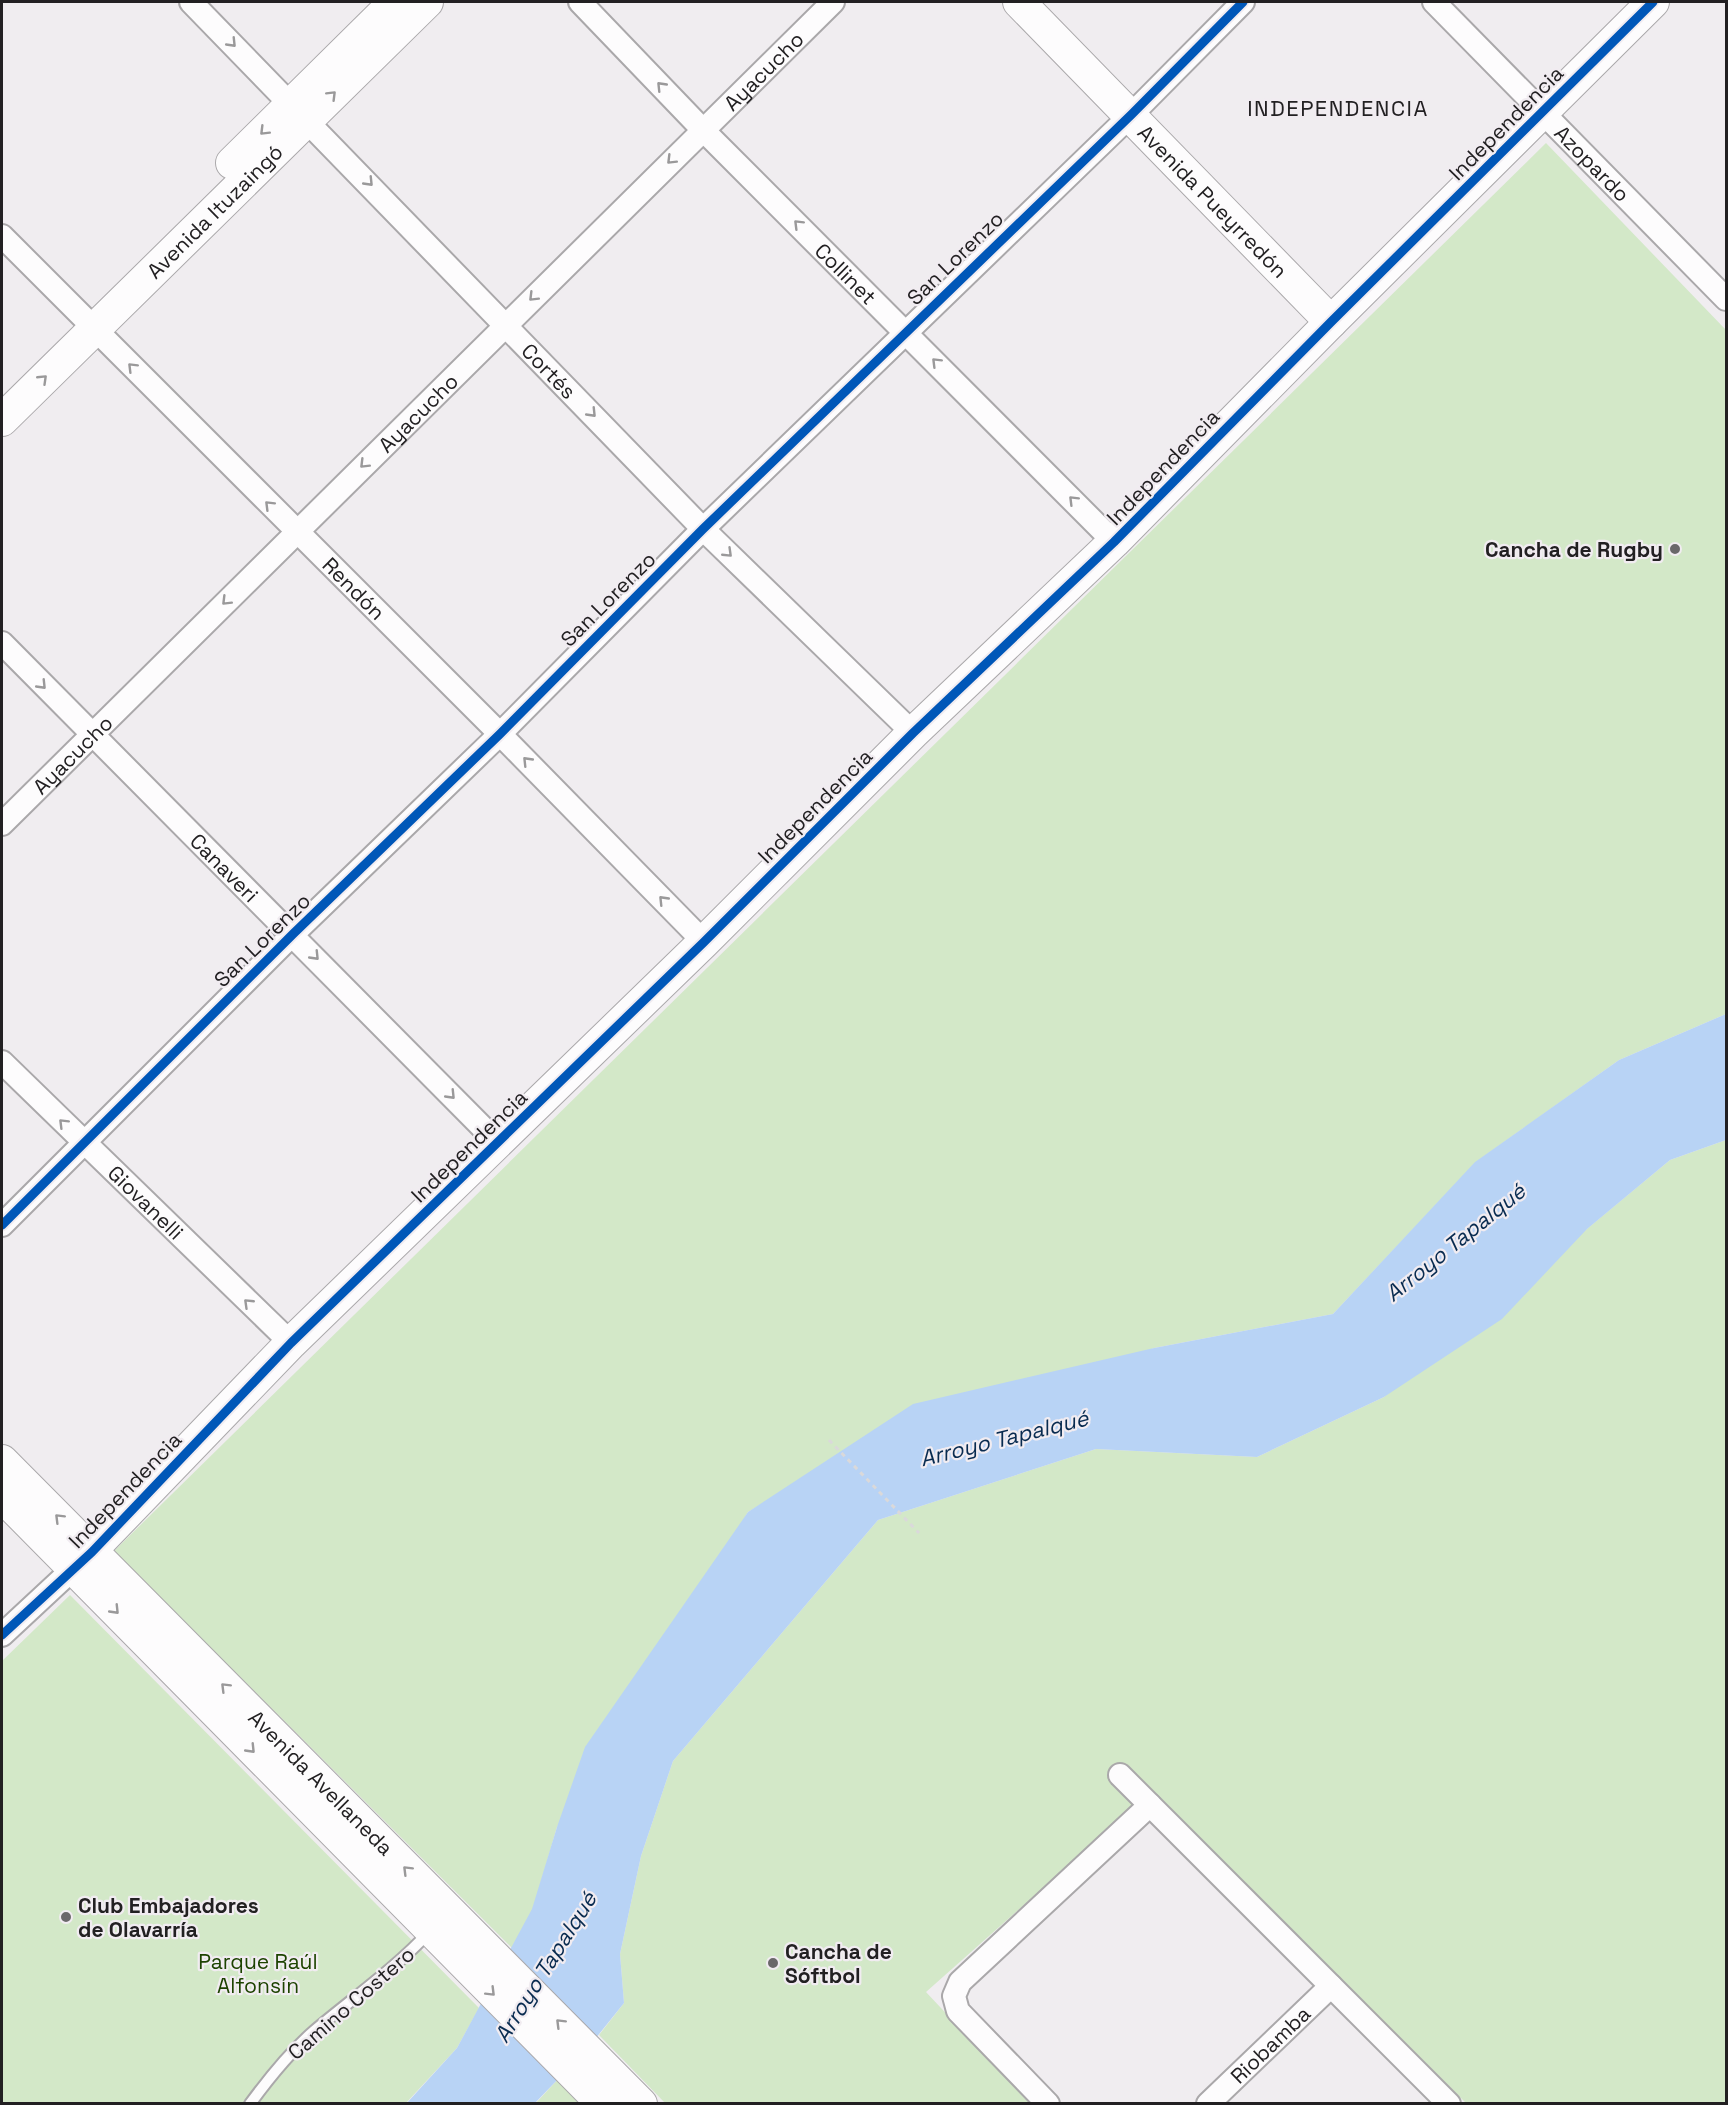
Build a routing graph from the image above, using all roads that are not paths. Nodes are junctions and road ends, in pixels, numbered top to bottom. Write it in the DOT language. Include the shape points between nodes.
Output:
graph roads {
  1 [pos="191,2"];
  2 [pos="395,2"];
  3 [pos="427,2"];
  4 [pos="580,2"];
  5 [pos="833,2"];
  6 [pos="1019,2"];
  7 [pos="1244,2"];
  8 [pos="1434,2"];
  9 [pos="1653,2"];
  10 [pos="1544,111"];
  11 [pos="299,112"];
  12 [pos="1132,114"];
  13 [pos="702,129"];
  14 [pos="2,236"];
  15 [pos="1726,299"];
  16 [pos="87,322"];
  17 [pos="1331,322"];
  18 [pos="507,323"];
  19 [pos="905,331"];
  20 [pos="2,390"];
  21 [pos="2,420"];
  22 [pos="704,529"];
  23 [pos="296,532"];
  24 [pos="1114,542"];
  25 [pos="2,643"];
  26 [pos="914,733"];
  27 [pos="500,734"];
  28 [pos="90,735"];
  29 [pos="2,824"];
  30 [pos="293,934"];
  31 [pos="704,942"];
  32 [pos="2,1062"];
  33 [pos="82,1143"];
  34 [pos="498,1143"];
  35 [pos="2,1225"];
  36 [pos="291,1343"];
  37 [pos="2,1461"];
  38 [pos="2,1496"];
  39 [pos="83,1560"];
  40 [pos="2,1635"];
  41 [pos="1120,1775"];
  42 [pos="1150,1805"];
  43 [pos="446,1928"];
  44 [pos="1331,1986"];
  45 [pos="597,2085"];
  46 [pos="637,2102"];
  47 [pos="250,2103"];
  48 [pos="1048,2103"];
  49 [pos="1208,2103"];
  50 [pos="1449,2103"];
  1 -- 11 [label="street, Cortés, one-way"];
  2 -- 11 [label="street, Avenida Ituzaingó"];
  11 -- 3 [label="street, Avenida Ituzaingó, one-way"];
  13 -- 4 [label="street, Collinet, one-way"];
  5 -- 13 [label="street, Ayacucho"];
  6 -- 12 [label="street, Avenida Pueyrredón"];
  7 -- 12 [label="street, San Lorenzo"];
  8 -- 10 [label="street, Azopardo"];
  9 -- 10 [label="street, Independencia"];
  10 -- 15 [label="street, Azopardo"];
  10 -- 17 [label="street, Independencia"];
  11 -- 16 [label="street, Avenida Ituzaingó"];
  11 -- 18 [label="street, Cortés, one-way"];
  12 -- 17 [label="street, Avenida Pueyrredón"];
  12 -- 19 [label="street, San Lorenzo"];
  13 -- 18 [label="street, Ayacucho, one-way"];
  19 -- 13 [label="street, Collinet, one-way"];
  14 -- 16 [label="street, Rendón"];
  16 -- 20 [label="street, Avenida Ituzaingó"];
  21 -- 16 [label="street, Avenida Ituzaingó, one-way"];
  23 -- 16 [label="street, Rendón, one-way"];
  17 -- 24 [label="street, Independencia"];
  18 -- 22 [label="street, Cortés, one-way"];
  18 -- 23 [label="street, Ayacucho, one-way"];
  19 -- 22 [label="street, San Lorenzo"];
  24 -- 19 [label="street, Collinet, one-way"];
  22 -- 26 [label="street, Cortés, one-way"];
  22 -- 27 [label="street, San Lorenzo"];
  23 -- 27 [label="street, Rendón"];
  23 -- 28 [label="street, Ayacucho, one-way"];
  24 -- 26 [label="street, Independencia"];
  25 -- 28 [label="street, Canaveri, one-way"];
  26 -- 31 [label="street, Independencia"];
  27 -- 30 [label="street, San Lorenzo"];
  31 -- 27 [label="street, Rendón, one-way"];
  28 -- 29 [label="street, Ayacucho"];
  28 -- 30 [label="street, Canaveri"];
  30 -- 33 [label="street, San Lorenzo"];
  30 -- 34 [label="street, Canaveri, one-way"];
  31 -- 34 [label="street, Independencia"];
  33 -- 32 [label="street, Giovanelli, one-way"];
  33 -- 35 [label="street, San Lorenzo"];
  36 -- 33 [label="street, Giovanelli, one-way"];
  34 -- 36 [label="street, Independencia"];
  36 -- 39 [label="street, Independencia"];
  39 -- 37 [label="street, Avenida Avellaneda, one-way"];
  38 -- 39 [label="street, Avenida Avellaneda"];
  39 -- 40 [label="street, Independencia"];
  39 -- 43 [label="street, Avenida Avellaneda"];
  41 -- 42 [label="street"];
  42 -- 44 [label="street"];
  42 -- 48 [label="street" via="960,1982 954,1996 958,2011"];
  43 -- 45 [label="street, Avenida Avellaneda"];
  43 -- 47 [label="lane, Camino Costero" via="312,2033"];
  44 -- 49 [label="street, Riobamba"];
  44 -- 50 [label="street"];
  45 -- 46 [label="street, Avenida Avellaneda"];
}
